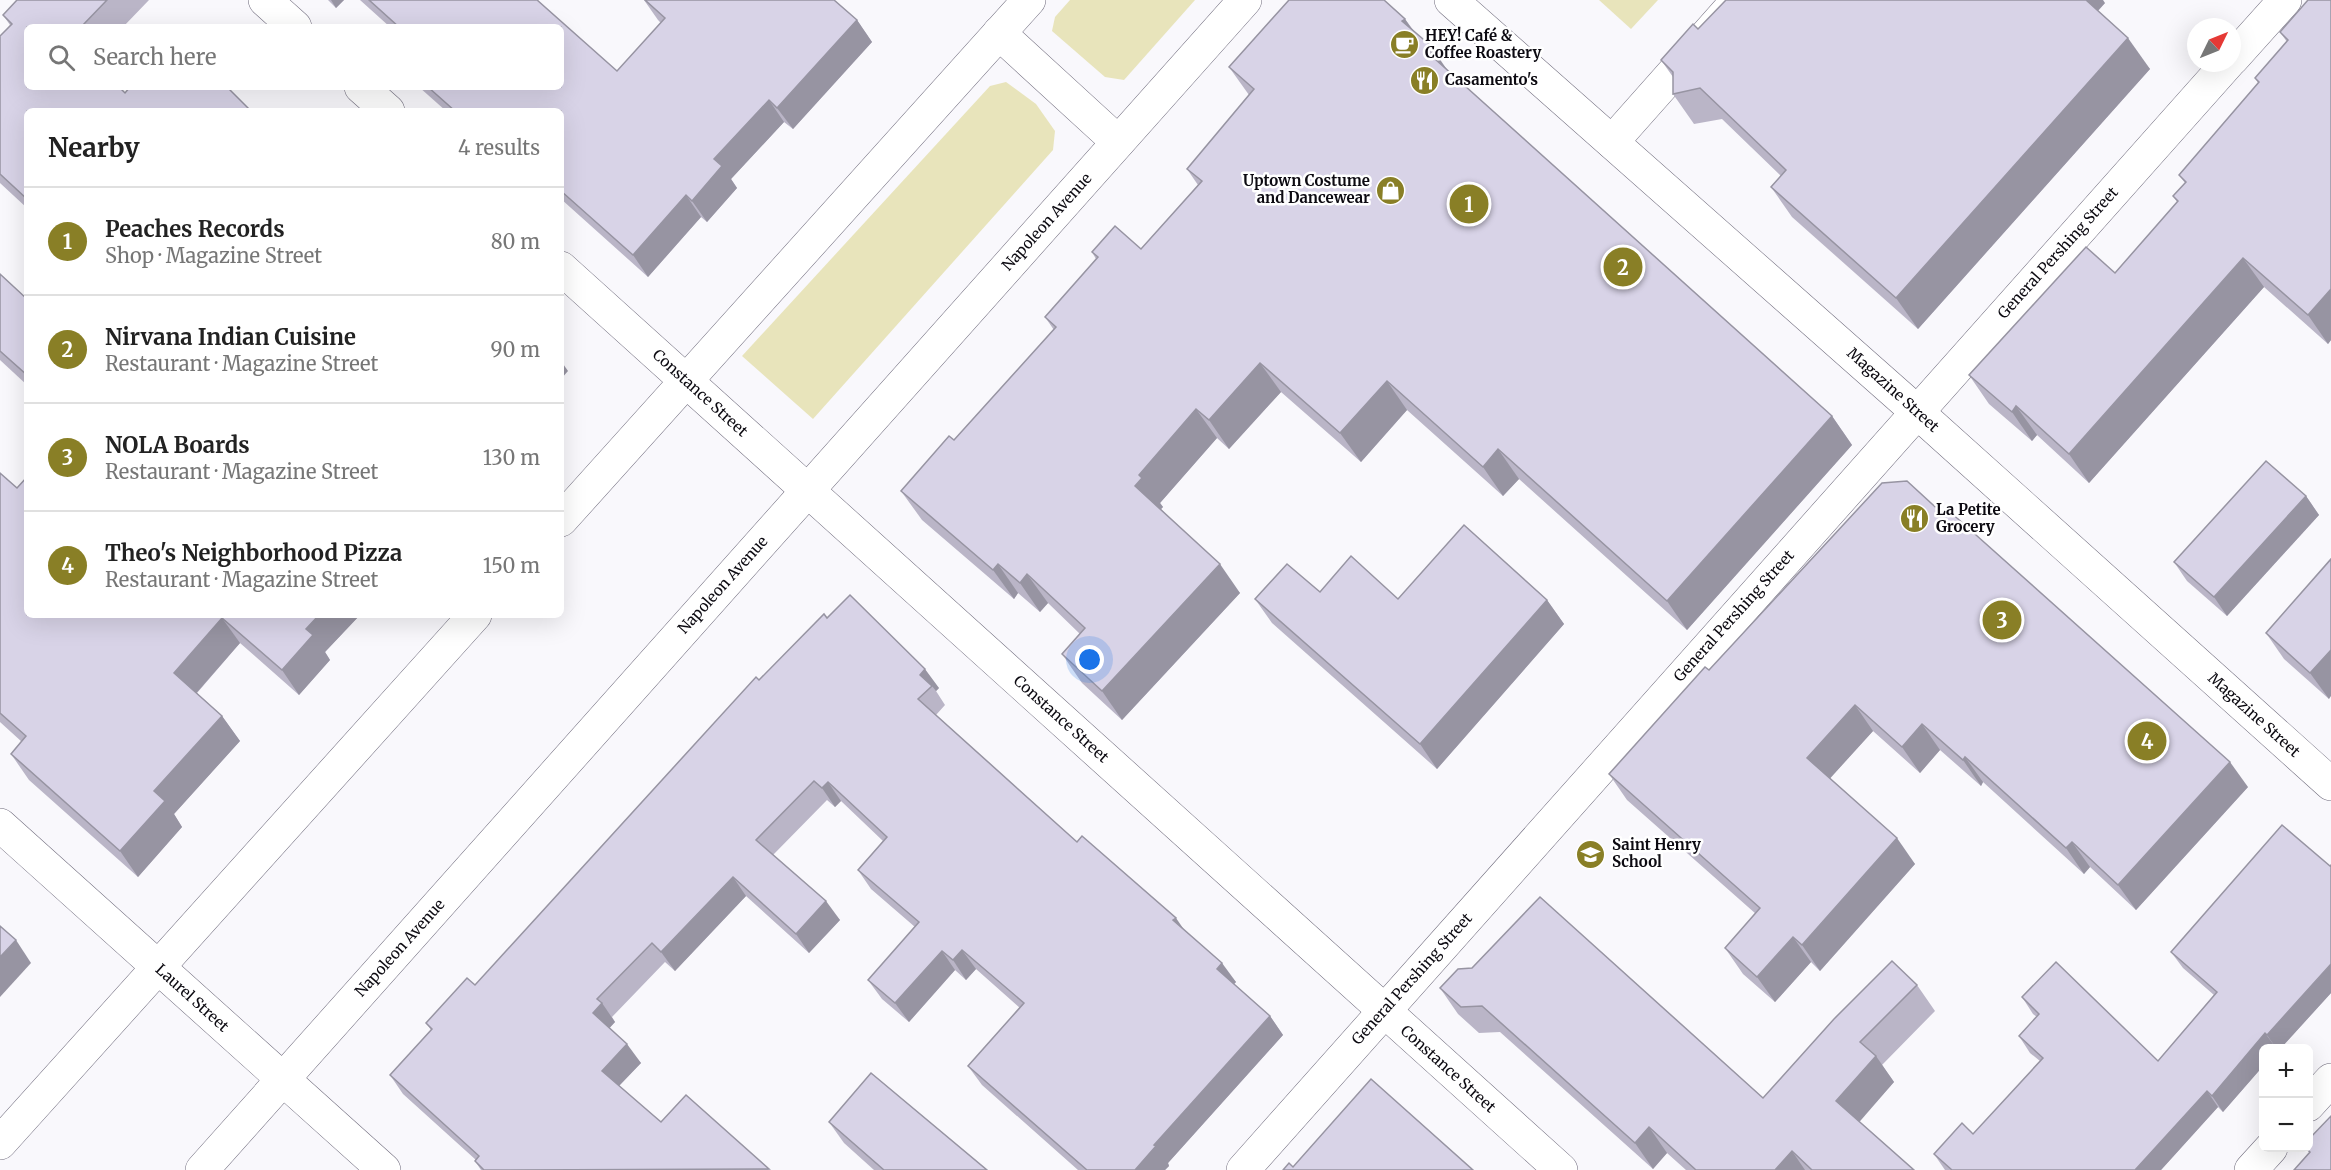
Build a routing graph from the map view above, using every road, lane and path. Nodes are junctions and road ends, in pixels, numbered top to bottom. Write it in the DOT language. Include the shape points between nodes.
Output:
graph roads {
  1 [pos="265,0"];
  2 [pos="1029,0"];
  3 [pos="1245,0"];
  4 [pos="1451,0"];
  5 [pos="1738,0"];
  6 [pos="2285,0"];
  7 [pos="292,24"];
  8 [pos="999,33"];
  9 [pos="2241,49"];
  10 [pos="2220,72"];
  11 [pos="364,90"];
  12 [pos="385,108"];
  13 [pos="1118,142"];
  14 [pos="1612,142"];
  15 [pos="564,270"];
  16 [pos="686,381"];
  17 [pos="1916,411"];
  18 [pos="808,490"];
  19 [pos="564,517"];
  20 [pos="472,618"];
  21 [pos="2331,784"];
  22 [pos="0,825"];
  23 [pos="158,967"];
  24 [pos="1384,1011"];
  25 [pos="283,1080"];
  26 [pos="2331,1080"];
  27 [pos="2313,1100"];
  28 [pos="0,1143"];
  29 [pos="2267,1152"];
  30 [pos="202,1170"];
  31 [pos="384,1170"];
  32 [pos="1243,1170"];
  33 [pos="1561,1170"];
  34 [pos="2251,1170"];
  1 -- 7 [label="street"];
  2 -- 8 [label="street"];
  3 -- 13 [label="street, Napoleon Avenue"];
  4 -- 14 [label="street, Magazine Street"];
  5 -- 14 [label="street"];
  6 -- 9 [label="street"];
  8 -- 13 [label="street"];
  8 -- 16 [label="street"];
  10 -- 17 [label="street, General Pershing Street"];
  11 -- 12 [label="street"];
  13 -- 18 [label="street, Napoleon Avenue"];
  14 -- 17 [label="street, Magazine Street"];
  15 -- 16 [label="street, Constance Street"];
  16 -- 18 [label="street, Constance Street"];
  16 -- 19 [label="street"];
  17 -- 21 [label="street, Magazine Street"];
  17 -- 24 [label="street, General Pershing Street"];
  18 -- 24 [label="street, Constance Street"];
  18 -- 25 [label="street, Napoleon Avenue"];
  20 -- 23 [label="street"];
  22 -- 23 [label="street, Laurel Street"];
  23 -- 25 [label="street, Laurel Street"];
  23 -- 28 [label="street"];
  24 -- 32 [label="street, General Pershing Street"];
  24 -- 33 [label="street, Constance Street"];
  25 -- 30 [label="street, Napoleon Avenue"];
  25 -- 31 [label="street, Laurel Street"];
  26 -- 27 [label="street"];
  29 -- 34 [label="street"];
}
